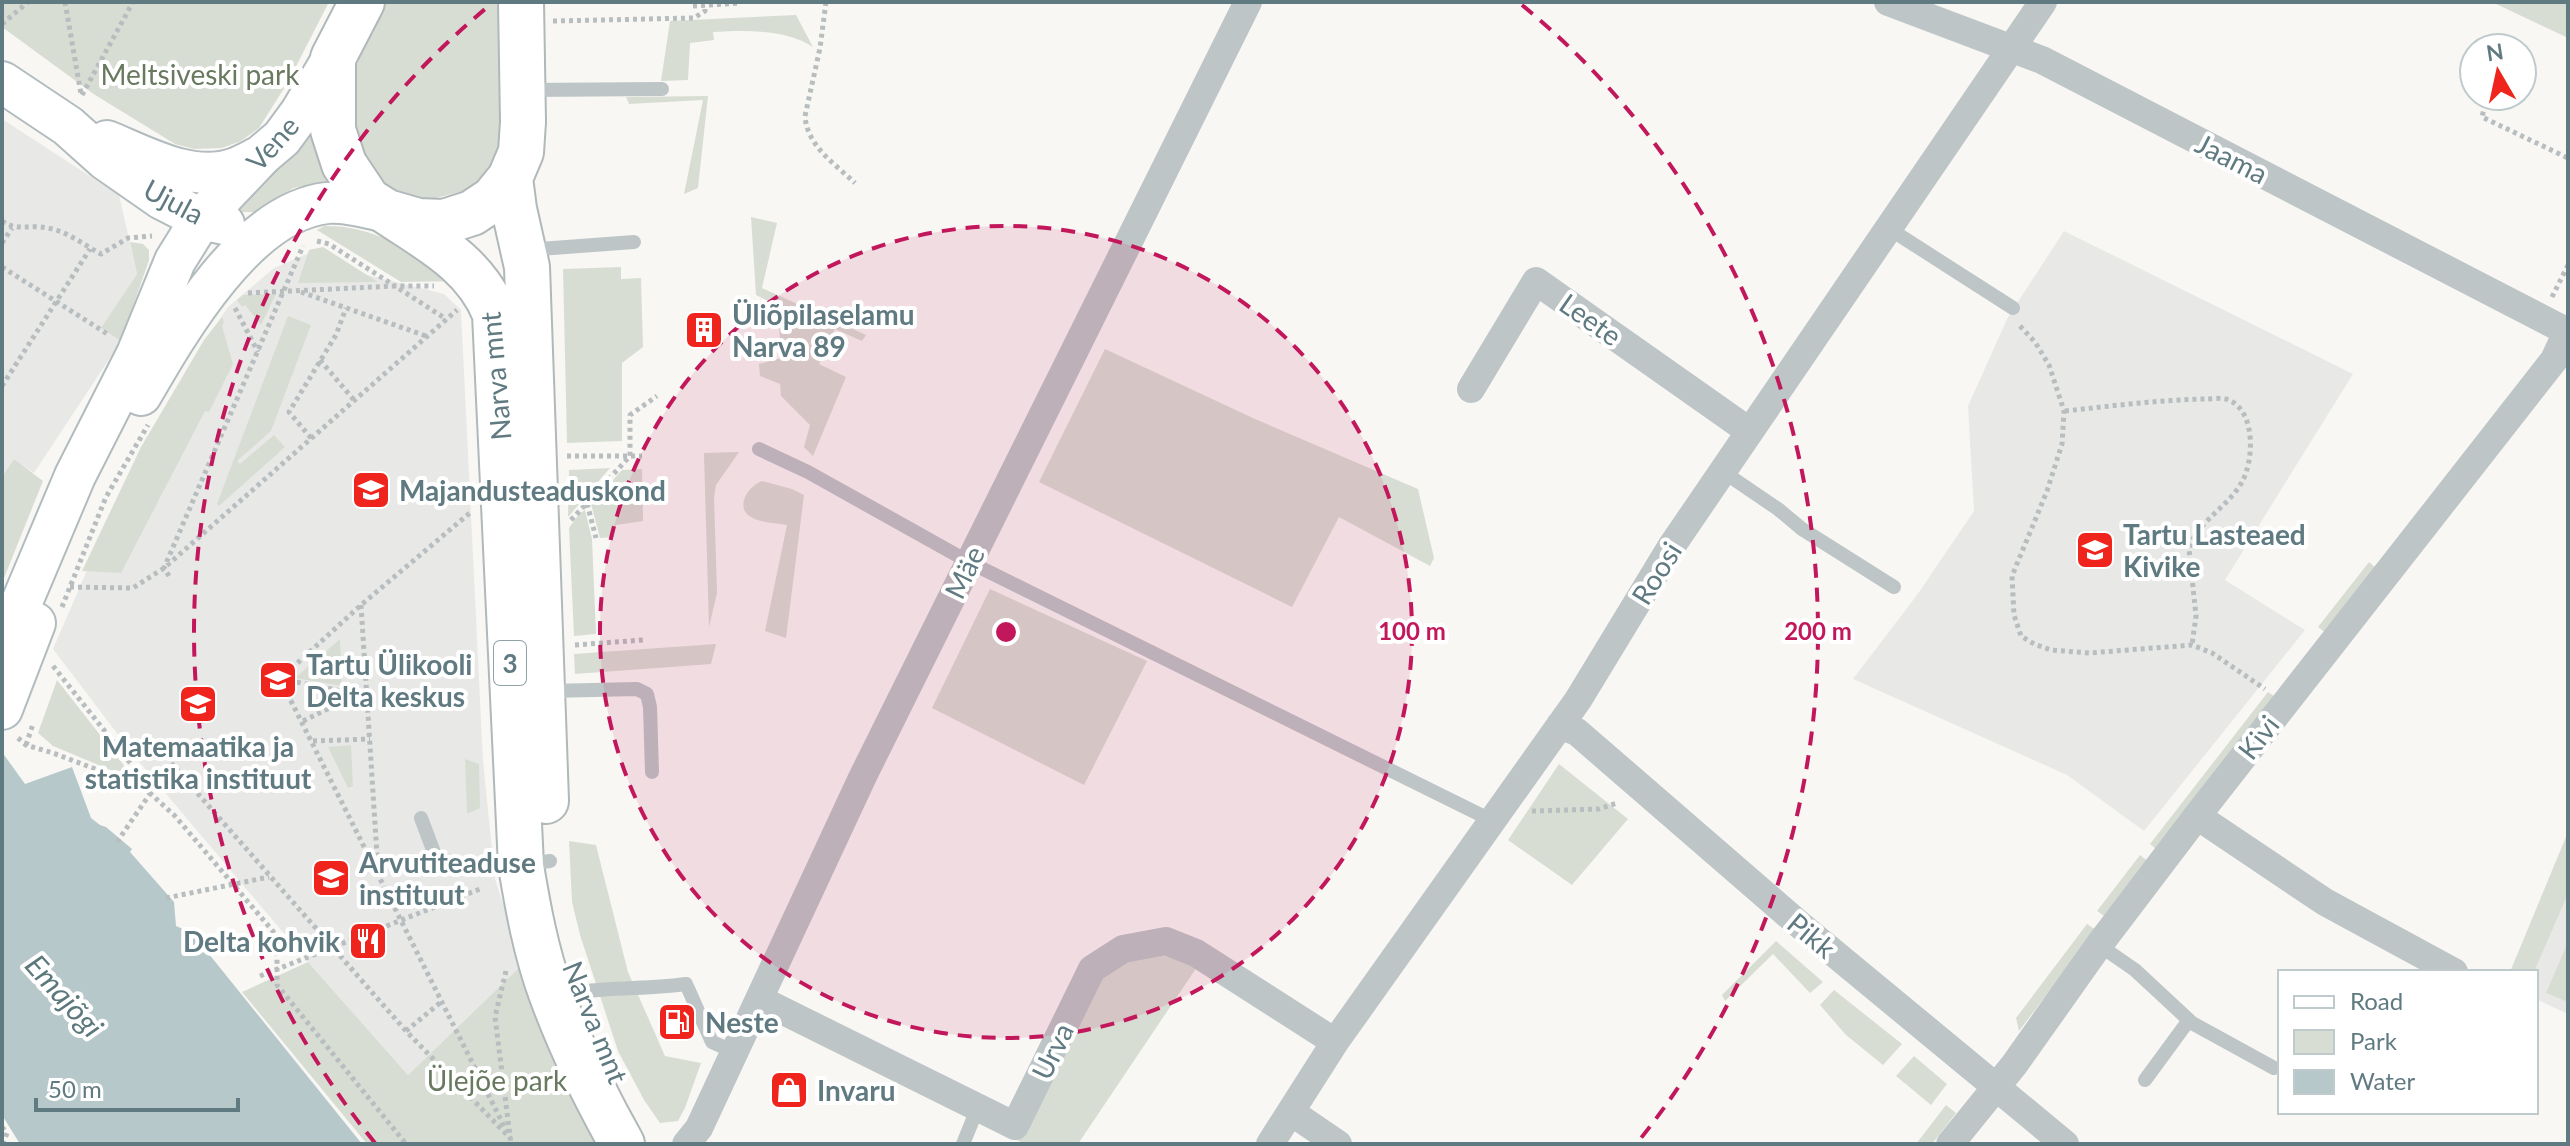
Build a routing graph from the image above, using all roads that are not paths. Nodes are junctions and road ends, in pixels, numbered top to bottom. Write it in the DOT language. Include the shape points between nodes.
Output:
graph roads {
  1 [pos="362,2"];
  2 [pos="1248,2"];
  3 [pos="1888,2"];
  4 [pos="2043,2"];
  5 [pos="527,11"];
  6 [pos="2011,48"];
  7 [pos="333,58"];
  8 [pos="2,82"];
  9 [pos="662,89"];
  10 [pos="523,90"];
  11 [pos="68,126"];
  12 [pos="262,155"];
  13 [pos="510,178"];
  14 [pos="387,212"];
  15 [pos="201,219"];
  16 [pos="1888,228"];
  17 [pos="286,242"];
  18 [pos="634,242"];
  19 [pos="523,250"];
  20 [pos="2015,316"];
  21 [pos="2568,332"];
  22 [pos="1471,389"];
  23 [pos="1749,431"];
  24 [pos="759,449"];
  25 [pos="1722,471"];
  26 [pos="969,562"];
  27 [pos="1894,587"];
  28 [pos="22,648"];
  29 [pos="528,692"];
  30 [pos="6,720"];
  31 [pos="1560,725"];
  32 [pos="652,772"];
  33 [pos="2197,816"];
  34 [pos="421,818"];
  35 [pos="1491,820"];
  36 [pos="519,868"];
  37 [pos="2099,945"];
  38 [pos="2450,970"];
  39 [pos="579,992"];
  40 [pos="759,999"];
  41 [pos="2189,1020"];
  42 [pos="1335,1042"];
  43 [pos="735,1052"];
  44 [pos="2274,1068"];
  45 [pos="2145,1080"];
  46 [pos="1998,1086"];
  47 [pos="978,1107"];
  48 [pos="1291,1112"];
  49 [pos="622,1144"];
  50 [pos="652,1144"];
  51 [pos="686,1144"];
  52 [pos="963,1144"];
  53 [pos="1270,1144"];
  54 [pos="1338,1144"];
  55 [pos="1950,1144"];
  56 [pos="2065,1144"];
  1 -- 7 [label="highway"];
  2 -- 26 [label="street, Mäe"];
  3 -- 6 [label="street, Jaama"];
  4 -- 6 [label="street, Roosi"];
  5 -- 10 [label="highway"];
  6 -- 16 [label="street, Roosi"];
  6 -- 21 [label="street, Jaama"];
  7 -- 12 [label="main road, Vene" via="282,138"];
  7 -- 14 [label="highway, Narva mnt" via="333,130 344,164 368,200"];
  8 -- 11 [label="main road, Ujula"];
  9 -- 10 [label="lane"];
  10 -- 13 [label="highway" via="521,152"];
  11 -- 12 [label="main road, Ujula" via="176,169 234,169"];
  11 -- 15 [label="main road, Ujula" via="106,160"];
  12 -- 15 [label="main road, Vene"];
  13 -- 14 [label="highway" via="472,213 444,222"];
  13 -- 19 [label="highway, Narva mnt / 3"];
  14 -- 17 [label="main road" via="327,203 299,211"];
  14 -- 29 [label="highway, Narva mnt / 3" via="458,260 478,282 495,314"];
  15 -- 17 [label="main road, Ujula"];
  15 -- 28 [label="main road, Vene" via="175,261 137,354 75,476"];
  16 -- 20 [label="lane"];
  16 -- 23 [label="street, Roosi"];
  17 -- 28 [label="main road" via="212,282 120,432"];
  18 -- 19 [label="lane"];
  19 -- 29 [label="highway, Narva mnt / 3" via="543,647"];
  21 -- 33 [label="street, Kivi" via="2554,360"];
  22 -- 23 [label="street, Leete" via="1536,281"];
  23 -- 25 [label="street, Roosi"];
  24 -- 26 [label="lane"];
  25 -- 27 [label="lane"];
  25 -- 31 [label="street, Roosi"];
  26 -- 35 [label="lane"];
  26 -- 40 [label="street, Mäe"];
  28 -- 30 [label="main road"];
  29 -- 32 [label="lane" via="637,689 647,694"];
  29 -- 36 [label="highway, Narva mnt / 3"];
  31 -- 35 [label="street, Roosi"];
  31 -- 46 [label="street, Pikk" via="1577,732 1800,925"];
  33 -- 37 [label="street, Kivi"];
  33 -- 38 [label="street" via="2325,902"];
  34 -- 36 [label="lane" via="435,855 461,867"];
  35 -- 42 [label="street, Roosi"];
  36 -- 39 [label="highway, Narva mnt / 3" via="564,943"];
  36 -- 49 [label="highway, Narva mnt / 3" via="550,990"];
  37 -- 41 [label="lane"];
  37 -- 46 [label="street, Kivi"];
  39 -- 43 [label="lane" via="686,984 712,1042"];
  39 -- 50 [label="highway, Narva mnt / 3"];
  40 -- 43 [label="street, Mäe"];
  40 -- 47 [label="street, Urva"];
  41 -- 44 [label="lane"];
  41 -- 45 [label="lane"];
  42 -- 47 [label="street, Urva" via="1196,953 1166,941 1123,949 1092,969 1015,1126"];
  42 -- 48 [label="street, Roosi"];
  43 -- 51 [label="street, Mäe"];
  46 -- 55 [label="street, Kivi"];
  46 -- 56 [label="street, Pikk"];
  47 -- 52 [label="lane"];
  48 -- 53 [label="street, Roosi"];
  48 -- 54 [label="street"];
}
